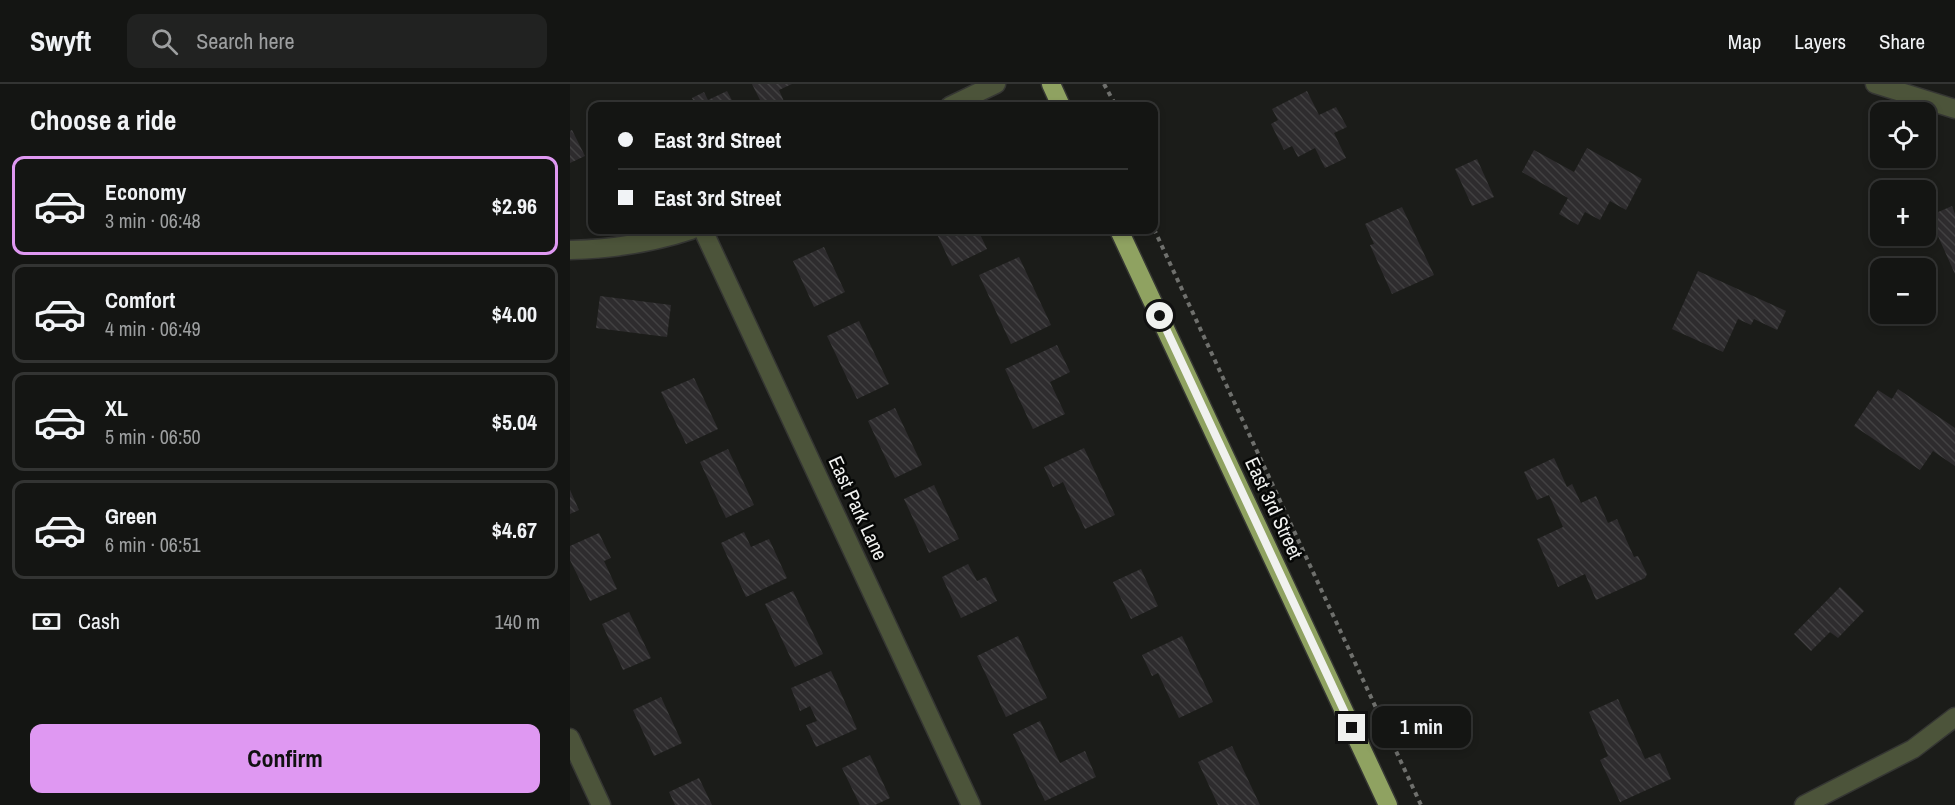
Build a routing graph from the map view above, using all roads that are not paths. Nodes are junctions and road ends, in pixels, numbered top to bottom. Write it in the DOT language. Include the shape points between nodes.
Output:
graph roads {
  1 [pos="996,84"];
  2 [pos="1050,84"];
  3 [pos="1875,84"];
  4 [pos="958,102"];
  5 [pos="1059,102"];
  6 [pos="1955,109"];
  7 [pos="680,234"];
  8 [pos="705,234"];
  9 [pos="1121,234"];
  10 [pos="570,250"];
  11 [pos="1955,717"];
  12 [pos="570,738"];
  13 [pos="601,805"];
  14 [pos="971,805"];
  15 [pos="1388,805"];
  16 [pos="1804,805"];
  1 -- 4 [label="street"];
  2 -- 5 [label="highway"];
  3 -- 6 [label="street"];
  7 -- 10 [label="street" via="615,248"];
  8 -- 14 [label="street, East Park Lane"];
  9 -- 15 [label="highway, East 3rd Street"];
  11 -- 16 [label="street" via="1913,749"];
  12 -- 13 [label="street"];
}
